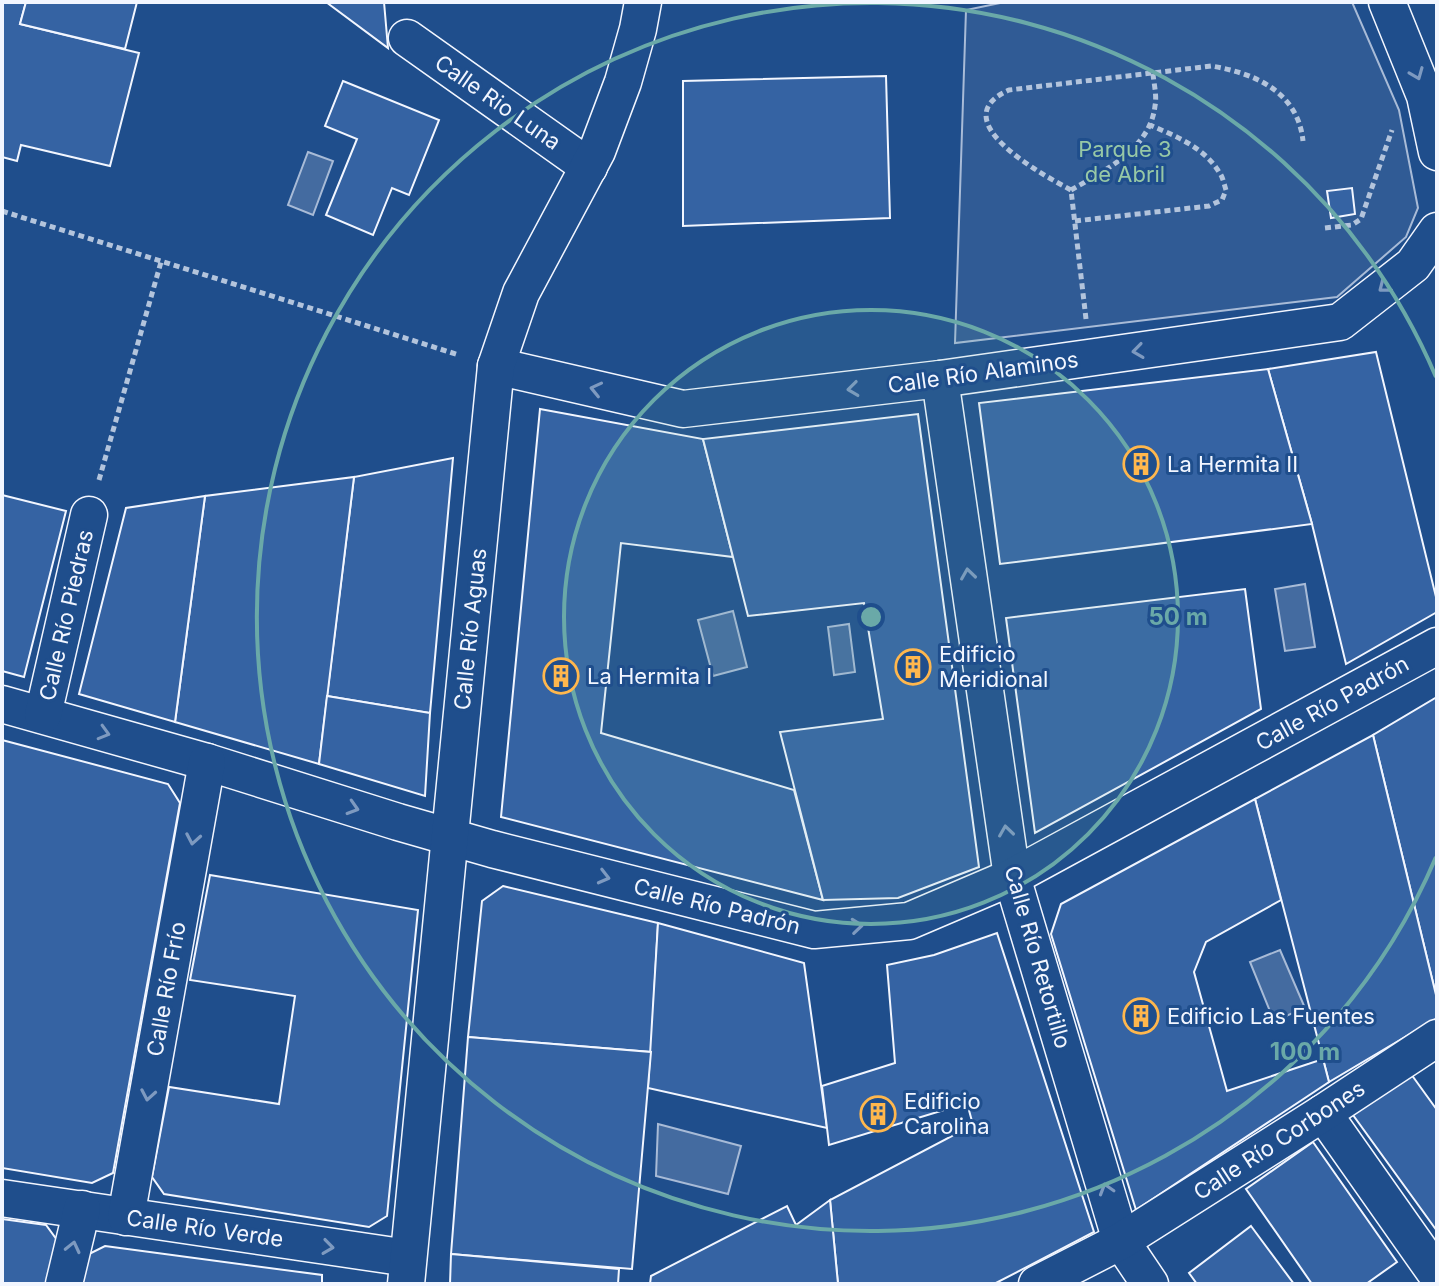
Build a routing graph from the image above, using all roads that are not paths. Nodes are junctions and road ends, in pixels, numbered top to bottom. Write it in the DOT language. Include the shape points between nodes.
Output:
graph roads {
  1 [pos="643,2"];
  2 [pos="1387,2"];
  3 [pos="407,38"];
  4 [pos="1437,152"];
  5 [pos="589,167"];
  6 [pos="1437,231"];
  7 [pos="496,366"];
  8 [pos="940,379"];
  9 [pos="89,515"];
  10 [pos="1437,646"];
  11 [pos="2,704"];
  12 [pos="43,715"];
  13 [pos="207,762"];
  14 [pos="450,837"];
  15 [pos="1012,877"];
  16 [pos="1437,1038"];
  17 [pos="1323,1113"];
  18 [pos="2,1198"];
  19 [pos="82,1209"];
  20 [pos="126,1217"];
  21 [pos="1121,1241"];
  22 [pos="407,1271"];
  23 [pos="1430,1275"];
  24 [pos="64,1284"];
  25 [pos="1037,1284"];
  26 [pos="1150,1284"];
  1 -- 5 [label="street, Calle Río Aguas" via="623,82"];
  2 -- 4 [label="street, one-way" via="1425,96"];
  3 -- 5 [label="street, Calle Rio Luna"];
  5 -- 7 [label="street, Calle Río Aguas" via="521,293"];
  6 -- 8 [label="street, Calle Río Alaminos, one-way" via="1413,265 1340,322"];
  8 -- 7 [label="street, Calle Río Alaminos, one-way" via="683,409"];
  7 -- 14 [label="street, Calle Río Aguas"];
  15 -- 8 [label="street, Calle Río Retortillo, one-way"];
  9 -- 12 [label="street, Calle Río Piedras"];
  10 -- 15 [label="street, Calle Río Padrón"];
  11 -- 12 [label="street, Calle Río Padrón"];
  12 -- 13 [label="street, Calle Río Padrón, one-way"];
  13 -- 14 [label="street, Calle Río Padrón, one-way"];
  13 -- 20 [label="street, Calle Río Frío, one-way"];
  14 -- 15 [label="street, Calle Río Padrón, one-way" via="814,930 909,921"];
  14 -- 22 [label="street, Calle Río Aguas"];
  21 -- 15 [label="street, Calle Río Retortillo, one-way"];
  16 -- 17 [label="street, Calle Río Corbones"];
  17 -- 21 [label="street, Calle Río Corbones"];
  17 -- 23 [label="street"];
  18 -- 19 [label="street, Calle Río Verde"];
  19 -- 20 [label="street, Calle Río Verde"];
  24 -- 19 [label="street, one-way"];
  20 -- 22 [label="street, Calle Río Verde, one-way"];
  21 -- 25 [label="street, Calle Río Corbones"];
  21 -- 26 [label="street, Calle Río Retortillo"];
}
